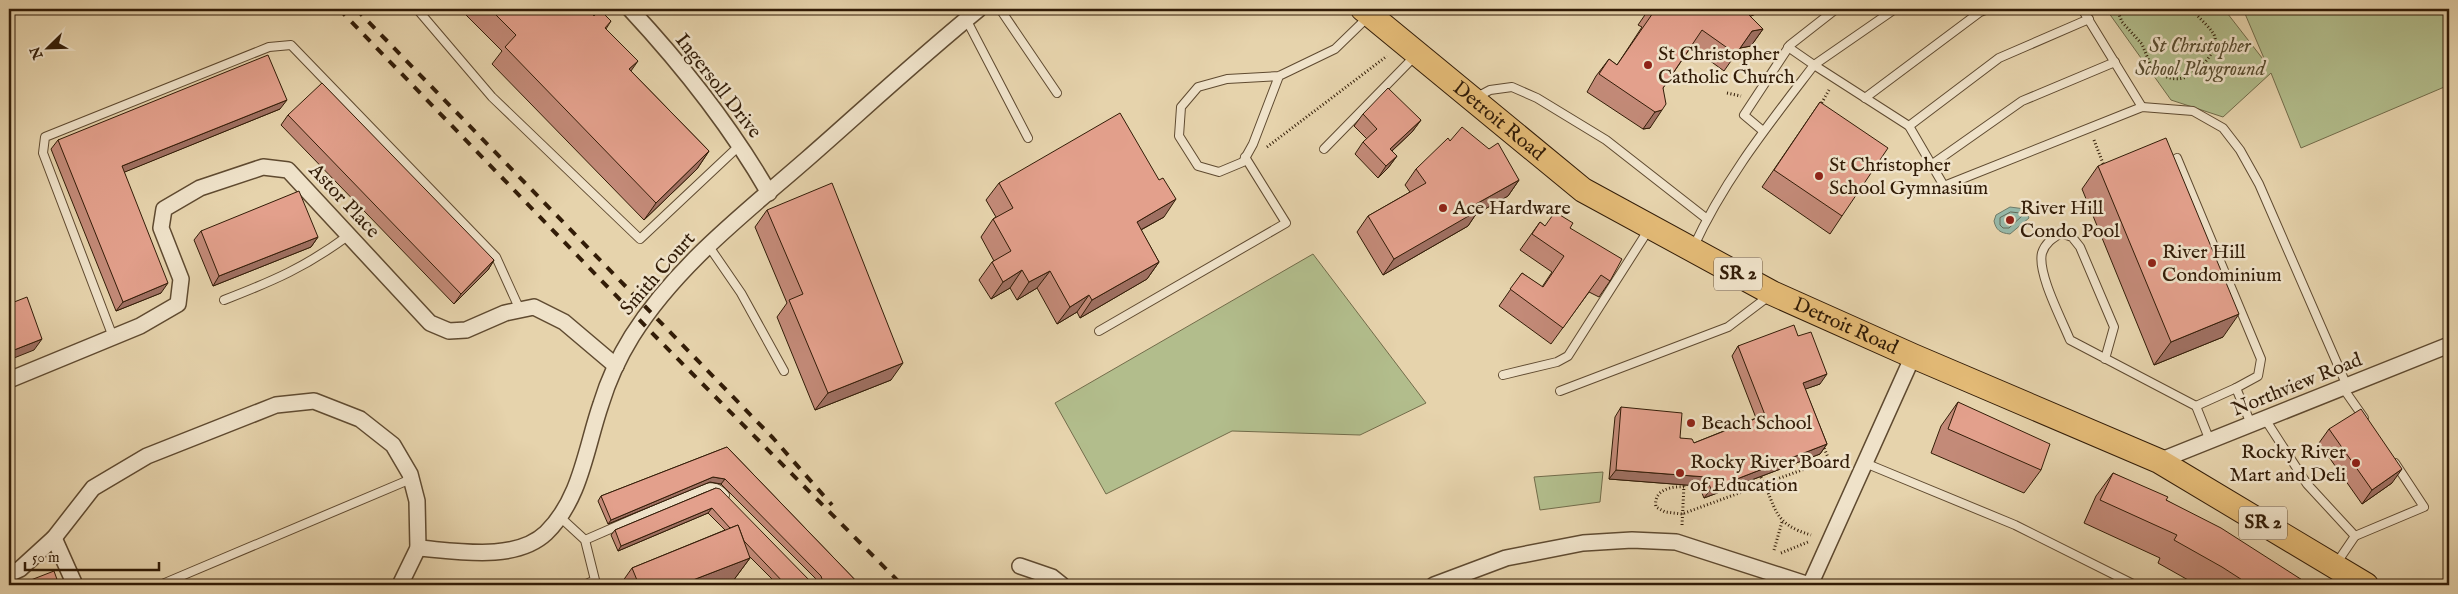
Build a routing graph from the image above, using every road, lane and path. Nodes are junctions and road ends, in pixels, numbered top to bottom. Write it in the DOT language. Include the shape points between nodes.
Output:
graph roads {
  1 [pos="418,9"];
  2 [pos="630,9"];
  3 [pos="979,9"];
  4 [pos="1000,9"];
  5 [pos="1836,9"];
  6 [pos="1895,9"];
  7 [pos="1988,9"];
  8 [pos="2082,9"];
  9 [pos="2117,9"];
  10 [pos="2192,9"];
  11 [pos="1367,12"];
  12 [pos="966,19"];
  13 [pos="2088,19"];
  14 [pos="1788,48"];
  15 [pos="1417,53"];
  16 [pos="1390,54"];
  17 [pos="2115,62"];
  18 [pos="1814,65"];
  19 [pos="1279,76"];
  20 [pos="1835,78"];
  21 [pos="1057,93"];
  22 [pos="1865,98"];
  23 [pos="1473,100"];
  24 [pos="2142,107"];
  25 [pos="1818,111"];
  26 [pos="1909,126"];
  27 [pos="2089,128"];
  28 [pos="1764,131"];
  29 [pos="1028,138"];
  30 [pos="740,145"];
  31 [pos="1267,147"];
  32 [pos="1324,149"];
  33 [pos="1245,157"];
  34 [pos="2177,158"];
  35 [pos="1931,165"];
  36 [pos="2104,167"];
  37 [pos="769,193"];
  38 [pos="1707,219"];
  39 [pos="1650,227"];
  40 [pos="349,235"];
  41 [pos="708,245"];
  42 [pos="1692,250"];
  43 [pos="1772,293"];
  44 [pos="224,300"];
  45 [pos="520,310"];
  46 [pos="1099,331"];
  47 [pos="113,337"];
  48 [pos="2449,346"];
  49 [pos="1913,356"];
  50 [pos="2105,359"];
  51 [pos="616,366"];
  52 [pos="784,371"];
  53 [pos="1503,375"];
  54 [pos="9,380"];
  55 [pos="2345,387"];
  56 [pos="2236,388"];
  57 [pos="1560,391"];
  58 [pos="2196,406"];
  59 [pos="2258,422"];
  60 [pos="2369,426"];
  61 [pos="1822,441"];
  62 [pos="2210,441"];
  63 [pos="2391,458"];
  64 [pos="1829,460"];
  65 [pos="2159,461"];
  66 [pos="1865,463"];
  67 [pos="1841,468"];
  68 [pos="1761,477"];
  69 [pos="411,479"];
  70 [pos="1764,483"];
  71 [pos="733,503"];
  72 [pos="1682,514"];
  73 [pos="560,517"];
  74 [pos="1782,522"];
  75 [pos="1682,524"];
  76 [pos="1811,535"];
  77 [pos="2355,536"];
  78 [pos="54,538"];
  79 [pos="585,540"];
  80 [pos="1808,542"];
  81 [pos="418,548"];
  82 [pos="1774,550"];
  83 [pos="1781,553"];
  84 [pos="2335,565"];
  85 [pos="1020,566"];
  86 [pos="9,574"];
  87 [pos="75,585"];
  88 [pos="160,585"];
  89 [pos="400,585"];
  90 [pos="584,585"];
  91 [pos="1062,585"];
  92 [pos="1434,585"];
  93 [pos="1810,585"];
  94 [pos="2135,585"];
  95 [pos="2366,585"];
  1 -- 30 [label="lane" via="492,97 640,239"];
  2 -- 30 [label="street, Ingersoll Drive" via="703,92"];
  3 -- 12 [label="street, Smith Court"];
  4 -- 21 [label="lane"];
  5 -- 14 [label="lane"];
  6 -- 18 [label="lane"];
  7 -- 22 [label="lane"];
  8 -- 13 [label="lane"];
  9 -- 10 [label="path" via="2122,22 2142,44 2153,71 2169,78 2183,78 2198,69 2212,53 2216,40 2212,30"];
  11 -- 15 [label="main road, Detroit Road / SR 2"];
  11 -- 19 [label="lane" via="1335,49"];
  12 -- 29 [label="lane"];
  12 -- 37 [label="street, Smith Court"];
  13 -- 17 [label="lane"];
  13 -- 26 [label="lane" via="1999,58"];
  14 -- 18 [label="lane"];
  14 -- 28 [label="lane" via="1744,115"];
  15 -- 23 [label="main road, Detroit Road / SR 2"];
  15 -- 32 [label="lane"];
  16 -- 31 [label="path"];
  17 -- 24 [label="lane"];
  17 -- 35 [label="lane" via="2022,101"];
  18 -- 20 [label="lane"];
  18 -- 28 [label="lane"];
  19 -- 33 [label="lane"];
  19 -- 33 [label="lane" via="1227,79 1198,88 1181,106 1179,136 1198,166 1219,172 1242,162"];
  20 -- 22 [label="lane"];
  20 -- 25 [label="path"];
  22 -- 26 [label="lane"];
  23 -- 38 [label="lane" via="1490,90 1512,87 1537,98 1606,140"];
  23 -- 39 [label="main road, Detroit Road / SR 2" via="1582,190"];
  24 -- 27 [label="lane"];
  24 -- 55 [label="lane" via="2192,111 2223,128 2240,150 2259,184"];
  26 -- 35 [label="lane"];
  27 -- 35 [label="lane" via="1944,186"];
  27 -- 36 [label="path"];
  28 -- 38 [label="lane" via="1715,202"];
  30 -- 37 [label="street, Ingersoll Drive"];
  33 -- 46 [label="lane" via="1286,223"];
  34 -- 56 [label="lane" via="2261,359 2258,376"];
  37 -- 41 [label="street, Smith Court"];
  38 -- 42 [label="lane"];
  39 -- 42 [label="main road, Detroit Road / SR 2"];
  39 -- 53 [label="lane" via="1568,356 1557,362"];
  40 -- 44 [label="lane" via="290,274"];
  40 -- 45 [label="street, Astor Place" via="430,323 449,331 466,330"];
  40 -- 47 [label="street, Astor Place" via="288,170 263,167 200,188 164,210 161,228 181,279 178,304"];
  41 -- 51 [label="street, Smith Court" via="656,301"];
  41 -- 52 [label="lane" via="741,293"];
  42 -- 43 [label="main road, Detroit Road / SR 2"];
  43 -- 49 [label="main road, Detroit Road / SR 2"];
  43 -- 57 [label="lane" via="1728,327"];
  45 -- 47 [label="lane" via="496,257 291,46 269,47 46,137 42,153"];
  45 -- 51 [label="street, Astor Place" via="534,307 564,322"];
  47 -- 54 [label="street, Astor Place"];
  48 -- 55 [label="street, Northview Road"];
  49 -- 65 [label="main road, Detroit Road / SR 2"];
  49 -- 66 [label="street"];
  50 -- 50 [label="lane" via="2070,340 2041,266 2043,251 2050,240 2061,234 2072,237 2080,247 2114,328"];
  50 -- 58 [label="lane"];
  51 -- 73 [label="street, Smith Court" via="573,494"];
  55 -- 59 [label="street, Northview Road"];
  55 -- 60 [label="lane"];
  56 -- 58 [label="lane"];
  56 -- 59 [label="lane"];
  58 -- 62 [label="lane"];
  59 -- 62 [label="street, Northview Road"];
  59 -- 77 [label="lane" via="2307,484"];
  61 -- 64 [label="path"];
  62 -- 65 [label="street, Northview Road"];
  63 -- 77 [label="lane" via="2424,507"];
  64 -- 67 [label="path"];
  64 -- 70 [label="path"];
  65 -- 84 [label="main road, Detroit Road / SR 2"];
  66 -- 93 [label="street"];
  66 -- 94 [label="lane" via="2015,525"];
  68 -- 70 [label="path"];
  69 -- 78 [label="street" via="393,445 360,419 314,401 276,405 147,456 93,488"];
  69 -- 81 [label="street" via="417,501"];
  69 -- 88 [label="lane"];
  70 -- 72 [label="path"];
  70 -- 74 [label="path"];
  71 -- 79 [label="lane" via="720,489 704,488"];
  72 -- 72 [label="path" via="1684,486 1665,489 1655,501 1656,507"];
  72 -- 75 [label="path"];
  73 -- 79 [label="lane"];
  73 -- 81 [label="street, Smith Court" via="545,534 518,548 494,552"];
  74 -- 76 [label="path" via="1793,530"];
  74 -- 82 [label="path"];
  77 -- 84 [label="lane"];
  78 -- 86 [label="street" via="20,569"];
  78 -- 87 [label="street"];
  79 -- 90 [label="lane" via="595,580"];
  80 -- 83 [label="path"];
  81 -- 89 [label="street"];
  84 -- 95 [label="main road, Detroit Road / SR 2"];
  85 -- 91 [label="street" via="1052,576"];
  92 -- 93 [label="street" via="1506,558 1583,543 1632,540 1676,542"];
}
